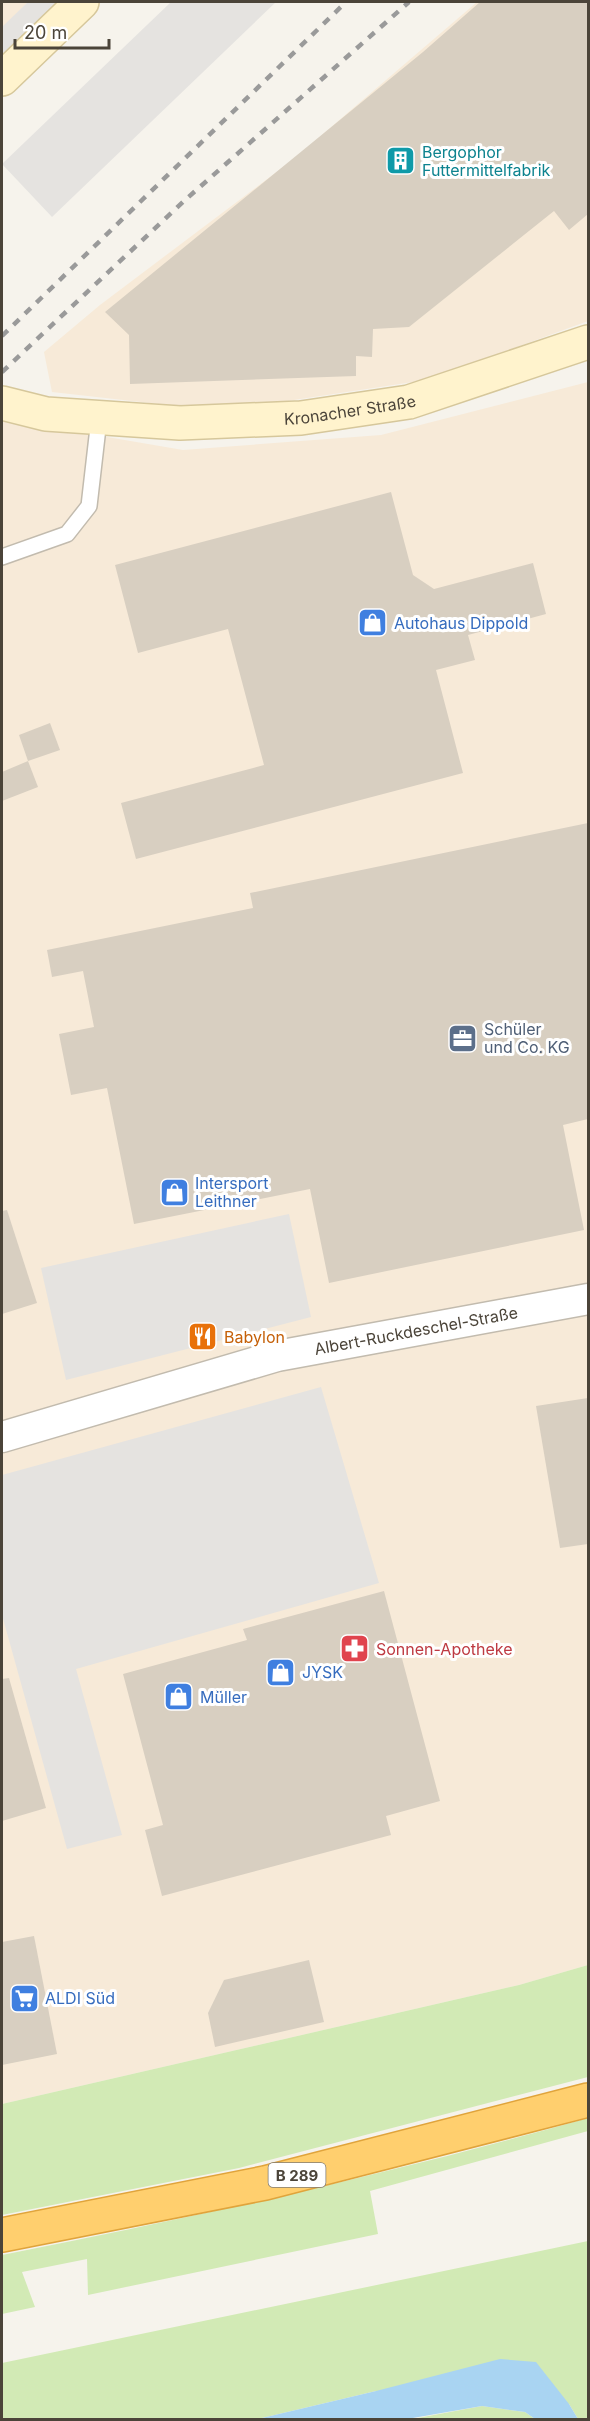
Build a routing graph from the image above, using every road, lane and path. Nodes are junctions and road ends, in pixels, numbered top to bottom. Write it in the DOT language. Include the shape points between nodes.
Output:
graph roads {
  1 [pos="82,2"];
  2 [pos="2,79"];
  3 [pos="588,342"];
  4 [pos="2,403"];
  5 [pos="99,419"];
  6 [pos="2,557"];
  7 [pos="588,1299"];
  8 [pos="2,1437"];
  9 [pos="588,2100"];
  10 [pos="2,2235"];
  1 -- 2 [label="street"];
  3 -- 5 [label="street, Kronacher Straße" via="409,402 301,418 180,423"];
  4 -- 5 [label="street, Kronacher Straße" via="46,414"];
  5 -- 6 [label="lane" via="89,506 67,534"];
  7 -- 8 [label="street, Albert-Ruckdeschel-Straße" via="277,1356"];
  9 -- 10 [label="highway, B 289" via="275,2180"];
}
